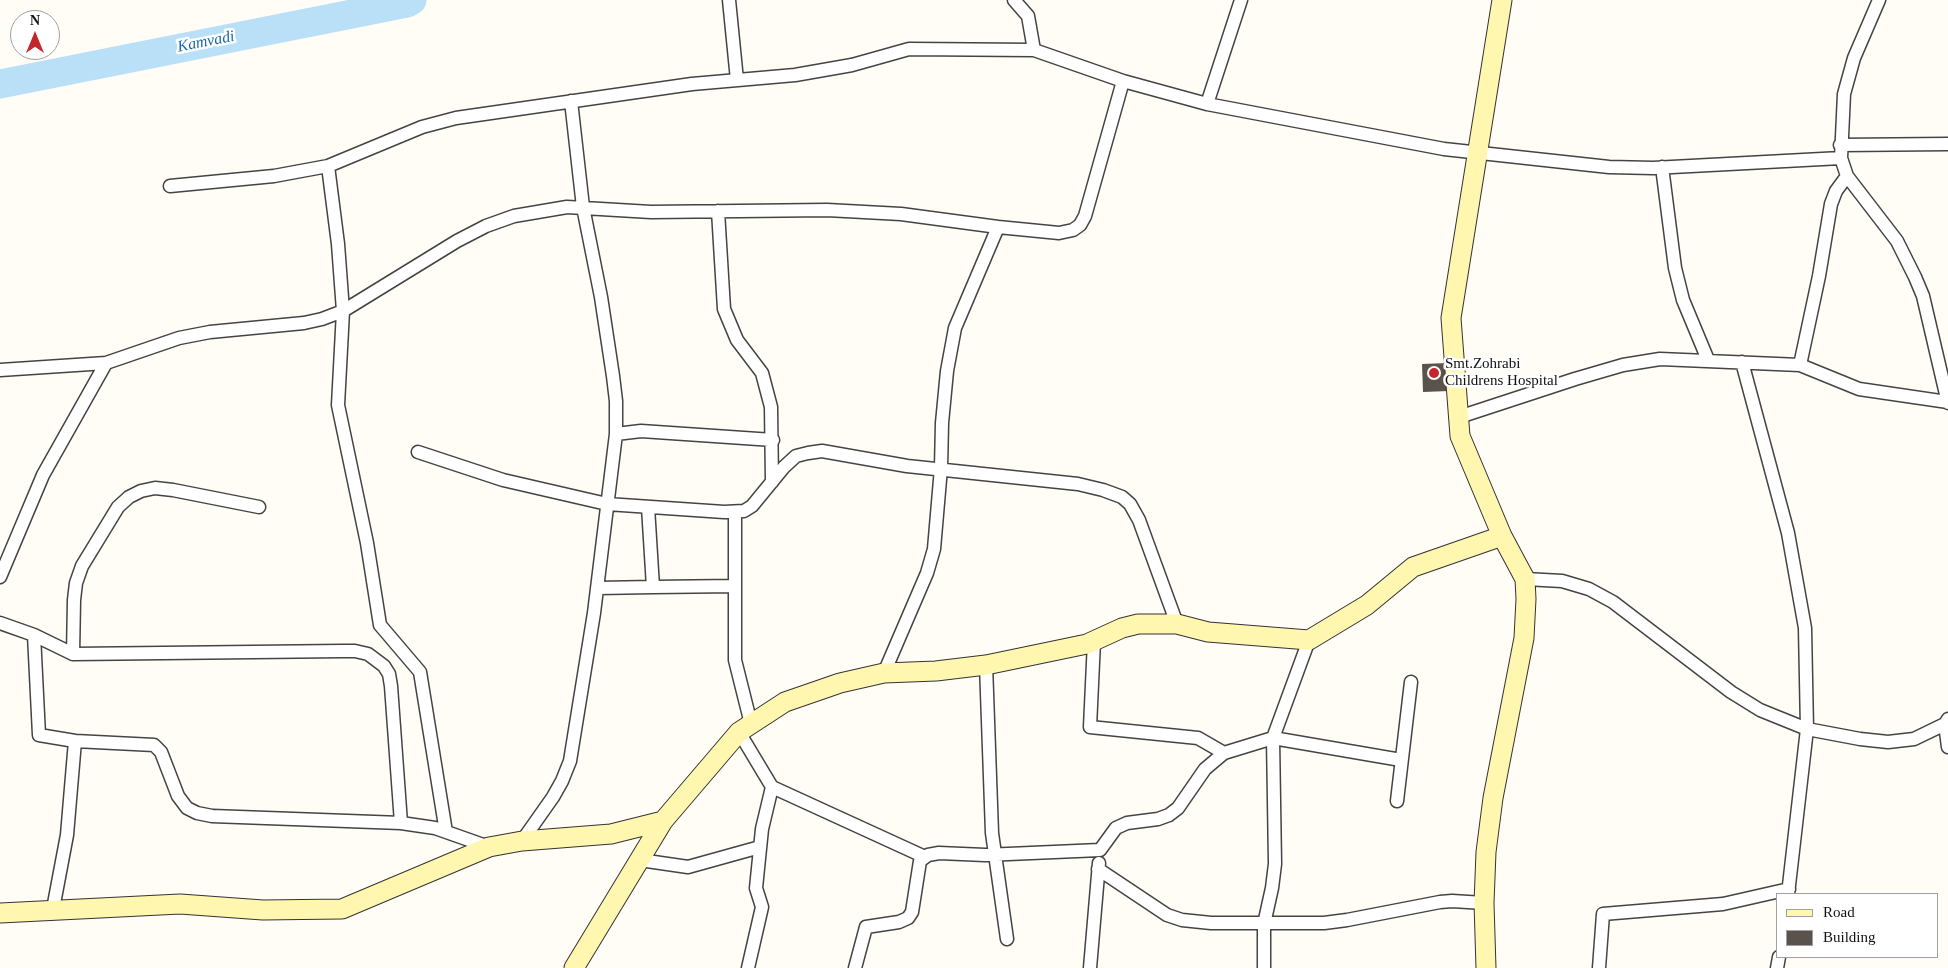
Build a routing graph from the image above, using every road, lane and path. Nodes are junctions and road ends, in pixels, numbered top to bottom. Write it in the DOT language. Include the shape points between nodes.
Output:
graph roads {
  1 [pos="728,0"];
  2 [pos="1014,0"];
  3 [pos="1241,0"];
  4 [pos="1502,0"];
  5 [pos="1879,0"];
  6 [pos="1034,50"];
  7 [pos="737,80"];
  8 [pos="1123,81"];
  9 [pos="572,101"];
  10 [pos="1207,104"];
  11 [pos="1840,144"];
  12 [pos="1948,144"];
  13 [pos="1478,152"];
  14 [pos="1841,158"];
  15 [pos="328,166"];
  16 [pos="1662,168"];
  17 [pos="1847,176"];
  18 [pos="170,186"];
  19 [pos="583,207"];
  20 [pos="718,211"];
  21 [pos="998,227"];
  22 [pos="342,311"];
  23 [pos="1708,360"];
  24 [pos="1742,362"];
  25 [pos="106,363"];
  26 [pos="1800,365"];
  27 [pos="0,370"];
  28 [pos="1948,402"];
  29 [pos="1458,417"];
  30 [pos="616,434"];
  31 [pos="773,440"];
  32 [pos="418,452"];
  33 [pos="941,468"];
  34 [pos="772,482"];
  35 [pos="607,504"];
  36 [pos="259,507"];
  37 [pos="648,507"];
  38 [pos="735,512"];
  39 [pos="1502,536"];
  40 [pos="0,577"];
  41 [pos="1525,579"];
  42 [pos="735,586"];
  43 [pos="653,587"];
  44 [pos="598,588"];
  45 [pos="0,623"];
  46 [pos="1176,624"];
  47 [pos="34,635"];
  48 [pos="1309,640"];
  49 [pos="1094,641"];
  50 [pos="73,654"];
  51 [pos="986,665"];
  52 [pos="884,673"];
  53 [pos="1411,682"];
  54 [pos="1947,721"];
  55 [pos="745,728"];
  56 [pos="1807,729"];
  57 [pos="1273,738"];
  58 [pos="75,741"];
  59 [pos="1948,747"];
  60 [pos="1224,753"];
  61 [pos="1401,760"];
  62 [pos="772,787"];
  63 [pos="1397,801"];
  64 [pos="663,821"];
  65 [pos="402,823"];
  66 [pos="446,832"];
  67 [pos="522,842"];
  68 [pos="489,847"];
  69 [pos="760,847"];
  70 [pos="1100,850"];
  71 [pos="996,854"];
  72 [pos="925,857"];
  73 [pos="640,860"];
  74 [pos="1098,869"];
  75 [pos="1788,892"];
  76 [pos="1776,894"];
  77 [pos="1484,903"];
  78 [pos="53,909"];
  79 [pos="0,913"];
  80 [pos="1264,924"];
  81 [pos="1007,939"];
  82 [pos="574,968"];
  83 [pos="748,968"];
  84 [pos="854,968"];
  85 [pos="1090,968"];
  86 [pos="1264,968"];
  87 [pos="1486,968"];
  88 [pos="1599,968"];
  1 -- 7 [label="street"];
  2 -- 6 [label="street" via="1028,16"];
  3 -- 10 [label="street"];
  4 -- 13 [label="street"];
  5 -- 11 [label="street" via="1854,58 1844,94"];
  6 -- 7 [label="street" via="909,49 805,74"];
  6 -- 8 [label="street"];
  7 -- 9 [label="street"];
  8 -- 10 [label="street"];
  8 -- 21 [label="street" via="1086,216 1080,225 1059,233"];
  9 -- 15 [label="street" via="456,118 422,127"];
  9 -- 19 [label="street"];
  10 -- 13 [label="street" via="1444,149"];
  11 -- 12 [label="street"];
  11 -- 14 [label="street"];
  13 -- 16 [label="street" via="1608,167"];
  13 -- 29 [label="street" via="1451,318"];
  14 -- 16 [label="street"];
  14 -- 17 [label="street"];
  15 -- 18 [label="street" via="274,176"];
  15 -- 22 [label="street"];
  16 -- 23 [label="street" via="1675,268 1683,300"];
  17 -- 26 [label="street" via="1831,204"];
  17 -- 28 [label="street" via="1897,241 1915,277 1923,296"];
  19 -- 20 [label="street" via="651,212"];
  19 -- 22 [label="street" via="514,216 486,226"];
  19 -- 30 [label="street" via="612,366"];
  20 -- 21 [label="street" via="827,210 901,214"];
  20 -- 31 [label="street" via="724,309 737,340 762,373 771,407"];
  21 -- 33 [label="street" via="955,328 947,371"];
  22 -- 25 [label="street" via="304,323 179,338"];
  22 -- 66 [label="street" via="338,405 367,542 380,625 420,672"];
  23 -- 24 [label="street"];
  23 -- 29 [label="street" via="1660,359 1623,365"];
  24 -- 26 [label="street"];
  24 -- 56 [label="street" via="1796,570 1805,628"];
  25 -- 27 [label="street"];
  25 -- 40 [label="street" via="43,475"];
  26 -- 28 [label="street" via="1860,389"];
  29 -- 39 [label="street" via="1460,436"];
  30 -- 31 [label="street" via="641,431"];
  30 -- 35 [label="street"];
  31 -- 34 [label="street"];
  32 -- 35 [label="street" via="503,480"];
  33 -- 34 [label="street" via="808,452 796,456"];
  33 -- 46 [label="street" via="1078,484 1122,497 1139,520"];
  33 -- 52 [label="street" via="934,549"];
  34 -- 38 [label="street" via="752,506"];
  35 -- 37 [label="street"];
  35 -- 44 [label="street"];
  36 -- 50 [label="street" via="155,488 128,497 118,507 82,566 76,583"];
  37 -- 38 [label="street"];
  37 -- 43 [label="street"];
  38 -- 42 [label="street"];
  39 -- 41 [label="street"];
  39 -- 48 [label="street" via="1413,567 1367,605"];
  41 -- 56 [label="street" via="1562,581 1589,589 1613,602 1731,692 1760,710"];
  41 -- 77 [label="street" via="1524,638 1493,798"];
  42 -- 43 [label="street"];
  42 -- 55 [label="street" via="735,660"];
  43 -- 44 [label="street"];
  44 -- 67 [label="street" via="570,761 554,797"];
  45 -- 47 [label="street"];
  46 -- 48 [label="street" via="1208,632"];
  46 -- 49 [label="street" via="1138,624"];
  47 -- 50 [label="street"];
  47 -- 58 [label="street" via="40,736"];
  48 -- 57 [label="street"];
  49 -- 51 [label="street"];
  49 -- 60 [label="street" via="1090,727 1198,738"];
  50 -- 65 [label="street" via="342,651 368,654 389,674"];
  51 -- 52 [label="street"];
  51 -- 71 [label="street" via="990,806"];
  52 -- 55 [label="street" via="840,683 786,702"];
  53 -- 61 [label="street"];
  54 -- 56 [label="street" via="1914,739 1888,742"];
  54 -- 59 [label="street"];
  55 -- 62 [label="street"];
  55 -- 64 [label="street"];
  56 -- 75 [label="street"];
  57 -- 60 [label="street"];
  57 -- 61 [label="street"];
  57 -- 80 [label="street" via="1275,864"];
  58 -- 65 [label="street" via="154,745 161,752 178,796 187,808 197,813"];
  58 -- 78 [label="street" via="67,834"];
  60 -- 70 [label="street" via="1205,769 1178,808 1158,819 1127,823 1116,828"];
  61 -- 63 [label="street"];
  62 -- 69 [label="street"];
  62 -- 72 [label="street"];
  64 -- 67 [label="street" via="611,834"];
  64 -- 73 [label="street"];
  65 -- 66 [label="street"];
  66 -- 68 [label="street"];
  67 -- 68 [label="street"];
  68 -- 78 [label="street" via="342,909 263,910 180,904"];
  69 -- 73 [label="street" via="688,867"];
  69 -- 83 [label="street" via="756,888 762,907"];
  70 -- 71 [label="street"];
  70 -- 74 [label="street"];
  71 -- 72 [label="street" via="939,853"];
  71 -- 81 [label="street"];
  72 -- 84 [label="street" via="920,861 912,912 908,918 898,922 866,927"];
  73 -- 82 [label="street"];
  74 -- 80 [label="street" via="1154,908 1182,920"];
  74 -- 85 [label="street"];
  76 -- 88 [label="street" via="1723,904 1604,914"];
  77 -- 80 [label="street" via="1446,901 1324,923"];
  77 -- 87 [label="street"];
  78 -- 79 [label="street"];
  80 -- 86 [label="street"];
}
